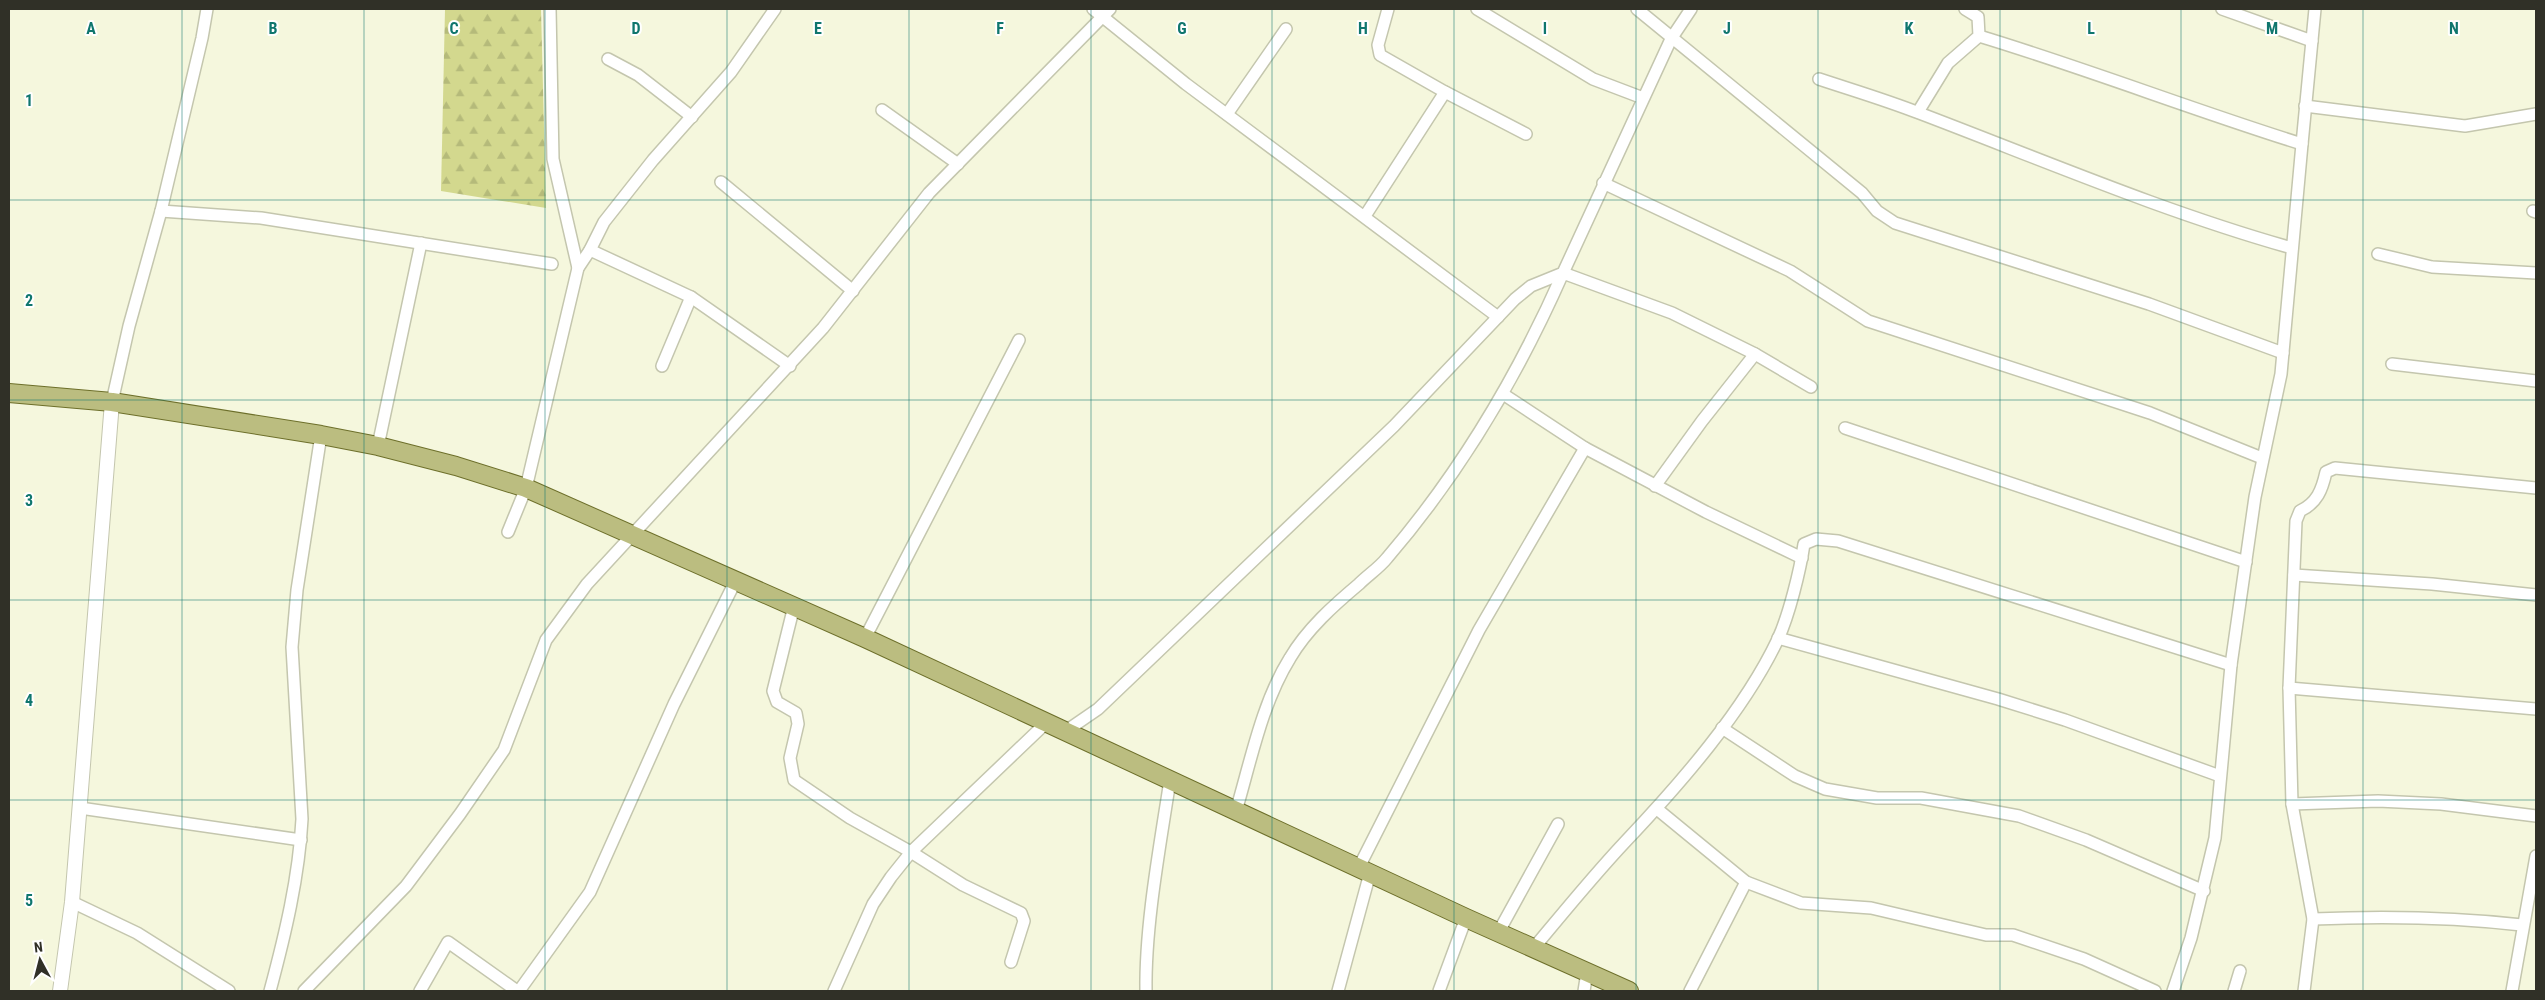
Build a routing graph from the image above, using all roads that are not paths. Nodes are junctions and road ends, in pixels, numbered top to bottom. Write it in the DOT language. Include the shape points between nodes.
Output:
graph roads {
  1 [pos="207,9"];
  2 [pos="550,9"];
  3 [pos="774,9"];
  4 [pos="1388,9"];
  5 [pos="1477,9"];
  6 [pos="1637,9"];
  7 [pos="1691,9"];
  8 [pos="1965,9"];
  9 [pos="2222,9"];
  10 [pos="2315,9"];
  11 [pos="1102,12"];
  12 [pos="1286,29"];
  13 [pos="1980,36"];
  14 [pos="1671,39"];
  15 [pos="2312,41"];
  16 [pos="608,59"];
  17 [pos="1819,79"];
  18 [pos="1445,92"];
  19 [pos="1643,98"];
  20 [pos="2305,106"];
  21 [pos="882,110"];
  22 [pos="1918,112"];
  23 [pos="1227,114"];
  24 [pos="2536,114"];
  25 [pos="692,117"];
  26 [pos="1526,134"];
  27 [pos="2302,144"];
  28 [pos="958,164"];
  29 [pos="721,182"];
  30 [pos="1603,183"];
  31 [pos="161,211"];
  32 [pos="1365,216"];
  33 [pos="421,243"];
  34 [pos="2292,248"];
  35 [pos="590,250"];
  36 [pos="2378,254"];
  37 [pos="552,264"];
  38 [pos="578,268"];
  39 [pos="1563,273"];
  40 [pos="2536,273"];
  41 [pos="853,291"];
  42 [pos="691,297"];
  43 [pos="1498,317"];
  44 [pos="1019,340"];
  45 [pos="1755,354"];
  46 [pos="2283,354"];
  47 [pos="2392,364"];
  48 [pos="662,366"];
  49 [pos="790,366"];
  50 [pos="2536,381"];
  51 [pos="1811,387"];
  52 [pos="9,393"];
  53 [pos="1503,394"];
  54 [pos="112,402"];
  55 [pos="1845,428"];
  56 [pos="321,435"];
  57 [pos="378,446"];
  58 [pos="1586,448"];
  59 [pos="2262,458"];
  60 [pos="1655,486"];
  61 [pos="526,488"];
  62 [pos="2536,488"];
  63 [pos="508,532"];
  64 [pos="632,533"];
  65 [pos="1802,558"];
  66 [pos="2246,562"];
  67 [pos="2294,575"];
  68 [pos="736,580"];
  69 [pos="2536,595"];
  70 [pos="794,606"];
  71 [pos="865,638"];
  72 [pos="1778,638"];
  73 [pos="2232,665"];
  74 [pos="2289,688"];
  75 [pos="2536,709"];
  76 [pos="1047,722"];
  77 [pos="1722,728"];
  78 [pos="1066,731"];
  79 [pos="2220,776"];
  80 [pos="1170,780"];
  81 [pos="2292,804"];
  82 [pos="80,808"];
  83 [pos="1657,809"];
  84 [pos="1236,810"];
  85 [pos="2536,816"];
  86 [pos="1558,824"];
  87 [pos="301,840"];
  88 [pos="911,852"];
  89 [pos="2536,856"];
  90 [pos="1364,870"];
  91 [pos="1746,882"];
  92 [pos="2204,891"];
  93 [pos="72,902"];
  94 [pos="1466,918"];
  95 [pos="2313,919"];
  96 [pos="2522,925"];
  97 [pos="1498,933"];
  98 [pos="1534,949"];
  99 [pos="1011,962"];
  100 [pos="1587,972"];
  101 [pos="2240,972"];
  102 [pos="60,991"];
  103 [pos="229,991"];
  104 [pos="270,991"];
  105 [pos="304,991"];
  106 [pos="420,991"];
  107 [pos="518,991"];
  108 [pos="834,991"];
  109 [pos="1146,991"];
  110 [pos="1338,991"];
  111 [pos="1439,991"];
  112 [pos="1584,991"];
  113 [pos="1629,991"];
  114 [pos="1690,991"];
  115 [pos="2154,991"];
  116 [pos="2173,991"];
  117 [pos="2234,991"];
  118 [pos="2304,991"];
  119 [pos="2512,991"];
  1 -- 31 [label="street"];
  2 -- 38 [label="street" via="553,159"];
  3 -- 25 [label="street" via="731,72"];
  4 -- 18 [label="street" via="1378,46 1380,55"];
  5 -- 19 [label="street" via="1593,79"];
  6 -- 14 [label="street"];
  7 -- 14 [label="street"];
  8 -- 13 [label="street" via="1978,17"];
  9 -- 15 [label="street"];
  10 -- 15 [label="street"];
  11 -- 23 [label="street"];
  11 -- 28 [label="street"];
  12 -- 23 [label="street"];
  13 -- 22 [label="street" via="1948,63"];
  13 -- 27 [label="street" via="2060,60 2224,120"];
  14 -- 19 [label="street"];
  14 -- 46 [label="street" via="1895,223 2148,304"];
  15 -- 20 [label="street"];
  16 -- 25 [label="street" via="638,75"];
  17 -- 22 [label="street"];
  18 -- 26 [label="street"];
  18 -- 32 [label="street"];
  19 -- 30 [label="street"];
  20 -- 24 [label="street" via="2465,126"];
  20 -- 27 [label="street"];
  21 -- 28 [label="street"];
  22 -- 34 [label="street" via="2028,157 2226,230"];
  23 -- 32 [label="street"];
  25 -- 35 [label="street" via="628,190 604,222"];
  27 -- 34 [label="street"];
  28 -- 41 [label="street" via="929,193"];
  29 -- 41 [label="street"];
  30 -- 39 [label="street"];
  30 -- 59 [label="street" via="1790,270 1868,321 2150,413"];
  31 -- 33 [label="street" via="261,218"];
  31 -- 54 [label="street"];
  32 -- 43 [label="street"];
  33 -- 37 [label="street"];
  33 -- 57 [label="street"];
  34 -- 46 [label="street"];
  35 -- 38 [label="street"];
  35 -- 42 [label="street"];
  36 -- 40 [label="street" via="2432,267"];
  38 -- 61 [label="street"];
  39 -- 43 [label="street" via="1531,286"];
  39 -- 45 [label="street" via="1672,313"];
  39 -- 53 [label="street"];
  41 -- 49 [label="street"];
  42 -- 48 [label="street"];
  42 -- 49 [label="street"];
  43 -- 78 [label="street" via="1365,454 1098,709"];
  44 -- 71 [label="street"];
  45 -- 51 [label="street"];
  45 -- 60 [label="street"];
  46 -- 59 [label="street"];
  47 -- 50 [label="street"];
  49 -- 64 [label="street"];
  52 -- 54 [label="main road"];
  53 -- 58 [label="street"];
  53 -- 84 [label="street" via="1438,492 1386,560 1326,612 1290,657 1267,709"];
  54 -- 56 [label="main road"];
  54 -- 82 [label="street"];
  55 -- 66 [label="street"];
  56 -- 57 [label="main road"];
  56 -- 87 [label="street" via="297,590 292,647"];
  57 -- 61 [label="main road"];
  58 -- 60 [label="street"];
  58 -- 90 [label="street" via="1479,630"];
  59 -- 66 [label="street"];
  60 -- 65 [label="street"];
  61 -- 63 [label="street"];
  61 -- 64 [label="main road"];
  62 -- 67 [label="street" via="2335,468 2326,472 2323,487 2310,506 2300,511 2296,521"];
  64 -- 68 [label="main road"];
  64 -- 105 [label="street" via="587,584 546,640 504,750 460,814 406,886"];
  65 -- 72 [label="street"];
  65 -- 73 [label="street" via="1804,544 1816,539 1838,541"];
  66 -- 73 [label="street"];
  67 -- 69 [label="street"];
  67 -- 74 [label="street"];
  68 -- 70 [label="main road"];
  68 -- 107 [label="street" via="670,712 590,892"];
  70 -- 71 [label="main road"];
  70 -- 88 [label="street" via="773,691 777,702 796,713 798,724 790,758 794,780 850,818"];
  71 -- 76 [label="main road"];
  72 -- 77 [label="street"];
  72 -- 79 [label="street" via="1998,699"];
  73 -- 79 [label="street"];
  74 -- 75 [label="street"];
  74 -- 81 [label="street"];
  76 -- 78 [label="main road"];
  76 -- 88 [label="street"];
  77 -- 83 [label="street"];
  77 -- 92 [label="street" via="1795,776 1825,789 1877,798 1921,798 2019,816 2086,840"];
  78 -- 80 [label="main road"];
  79 -- 92 [label="street" via="2216,838"];
  80 -- 84 [label="main road"];
  80 -- 109 [label="street"];
  81 -- 85 [label="street" via="2378,801 2441,804"];
  81 -- 95 [label="street"];
  82 -- 87 [label="street"];
  82 -- 93 [label="street"];
  83 -- 91 [label="street"];
  83 -- 98 [label="street"];
  84 -- 90 [label="main road"];
  86 -- 97 [label="street"];
  87 -- 104 [label="street" via="284,938"];
  88 -- 99 [label="street" via="963,885 1021,913 1024,921"];
  88 -- 108 [label="street" via="873,904"];
  89 -- 96 [label="street"];
  90 -- 94 [label="main road"];
  90 -- 110 [label="street"];
  91 -- 114 [label="street"];
  91 -- 115 [label="street" via="1801,903 1871,908 1986,935 2013,935 2084,959"];
  92 -- 116 [label="street"];
  93 -- 102 [label="street"];
  93 -- 103 [label="street" via="137,932"];
  94 -- 97 [label="main road"];
  94 -- 111 [label="street"];
  95 -- 96 [label="street" via="2371,916 2446,918"];
  95 -- 118 [label="street"];
  96 -- 119 [label="street"];
  97 -- 98 [label="main road"];
  98 -- 100 [label="main road"];
  100 -- 112 [label="street"];
  100 -- 113 [label="main road"];
  101 -- 117 [label="street"];
  106 -- 107 [label="street" via="448,942"];
}
